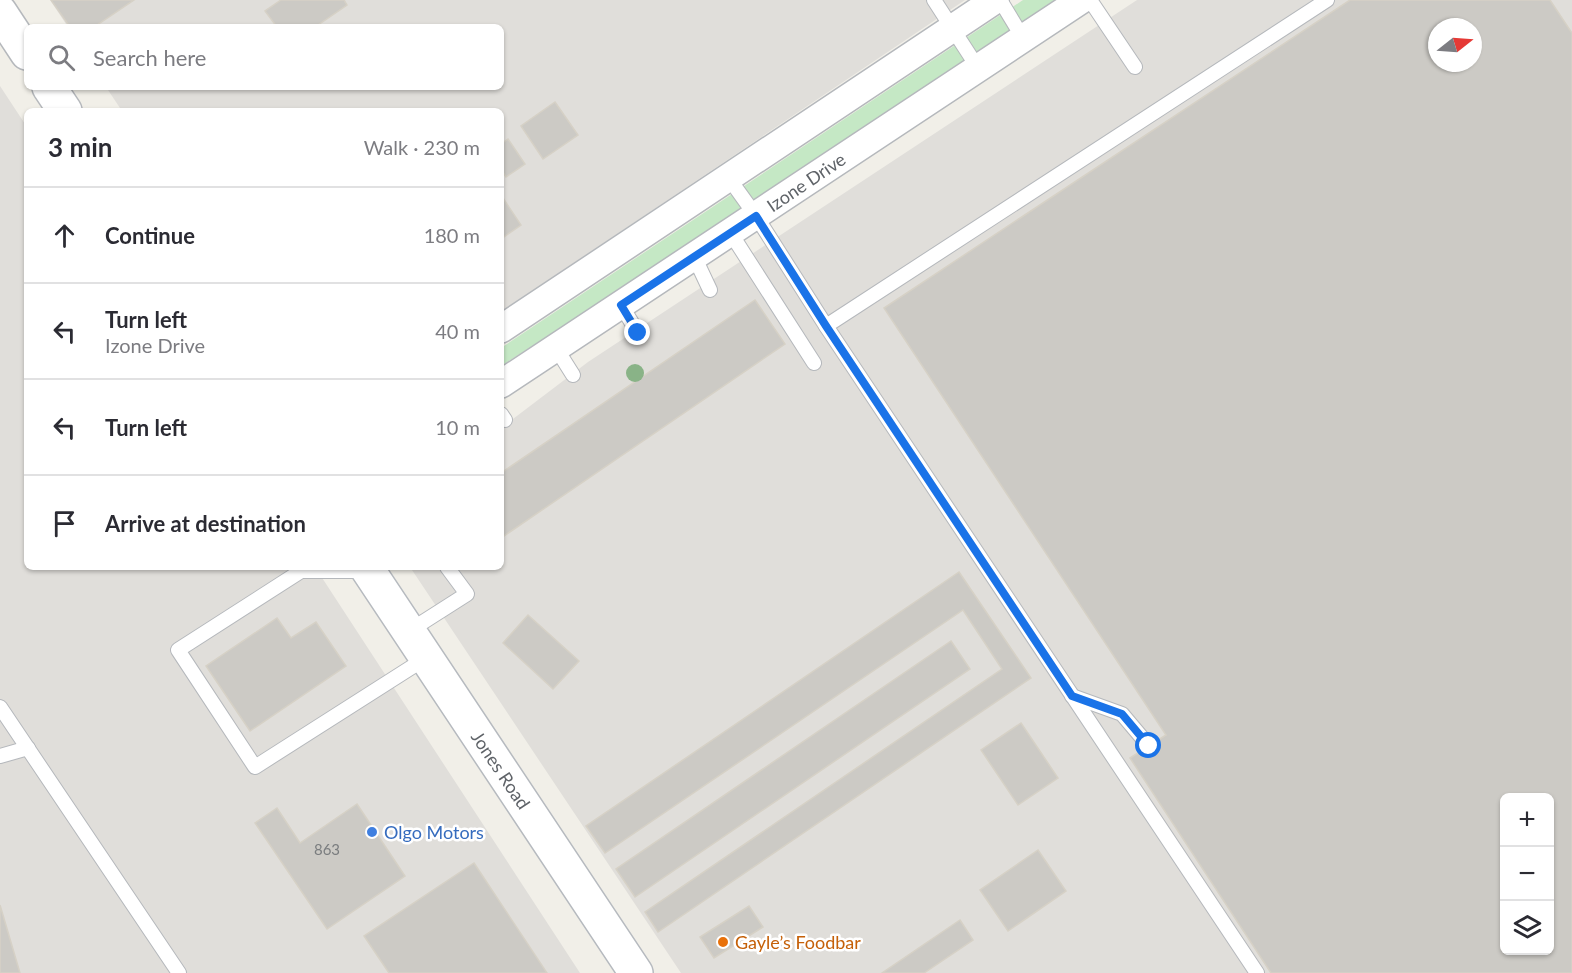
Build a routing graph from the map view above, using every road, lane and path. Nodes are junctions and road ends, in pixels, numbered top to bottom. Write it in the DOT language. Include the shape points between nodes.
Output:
graph roads {
  1 [pos="934,0"];
  2 [pos="995,0"];
  3 [pos="1000,0"];
  4 [pos="1081,0"];
  5 [pos="1090,0"];
  6 [pos="1327,0"];
  7 [pos="0,12"];
  8 [pos="953,28"];
  9 [pos="1023,38"];
  10 [pos="24,48"];
  11 [pos="1135,67"];
  12 [pos="978,68"];
  13 [pos="51,90"];
  14 [pos="63,108"];
  15 [pos="728,177"];
  16 [pos="756,216"];
  17 [pos="730,232"];
  18 [pos="694,256"];
  19 [pos="710,290"];
  20 [pos="621,305"];
  21 [pos="826,326"];
  22 [pos="504,327"];
  23 [pos="638,333"];
  24 [pos="556,348"];
  25 [pos="814,363"];
  26 [pos="573,375"];
  27 [pos="504,382"];
  28 [pos="300,570"];
  29 [pos="368,570"];
  30 [pos="449,570"];
  31 [pos="417,644"];
  32 [pos="1072,696"];
  33 [pos="0,707"];
  34 [pos="1149,746"];
  35 [pos="28,748"];
  36 [pos="0,756"];
  37 [pos="179,973"];
  38 [pos="636,973"];
  39 [pos="1257,973"];
  1 -- 8 [label="lane"];
  2 -- 8 [label="street"];
  3 -- 9 [label="lane"];
  4 -- 9 [label="street, Izone Drive"];
  5 -- 11 [label="lane"];
  6 -- 21 [label="lane"];
  7 -- 10 [label="main road"];
  8 -- 12 [label="lane"];
  8 -- 15 [label="street"];
  9 -- 12 [label="street, Izone Drive"];
  12 -- 16 [label="street, Izone Drive"];
  13 -- 14 [label="main road"];
  15 -- 16 [label="lane"];
  15 -- 22 [label="street"];
  16 -- 17 [label="street, Izone Drive"];
  16 -- 21 [label="lane"];
  17 -- 18 [label="street, Izone Drive"];
  17 -- 25 [label="lane"];
  18 -- 19 [label="lane"];
  18 -- 20 [label="street, Izone Drive"];
  20 -- 23 [label="lane"];
  20 -- 24 [label="street, Izone Drive"];
  21 -- 32 [label="lane"];
  24 -- 26 [label="lane"];
  24 -- 27 [label="street, Izone Drive"];
  28 -- 31 [label="lane" via="178,650 255,766"];
  29 -- 31 [label="main road, Jones Road"];
  30 -- 31 [label="lane" via="466,594"];
  31 -- 38 [label="main road, Jones Road"];
  32 -- 34 [label="lane" via="1122,714"];
  32 -- 39 [label="lane"];
  33 -- 35 [label="lane"];
  35 -- 36 [label="lane"];
  35 -- 37 [label="lane"];
}
